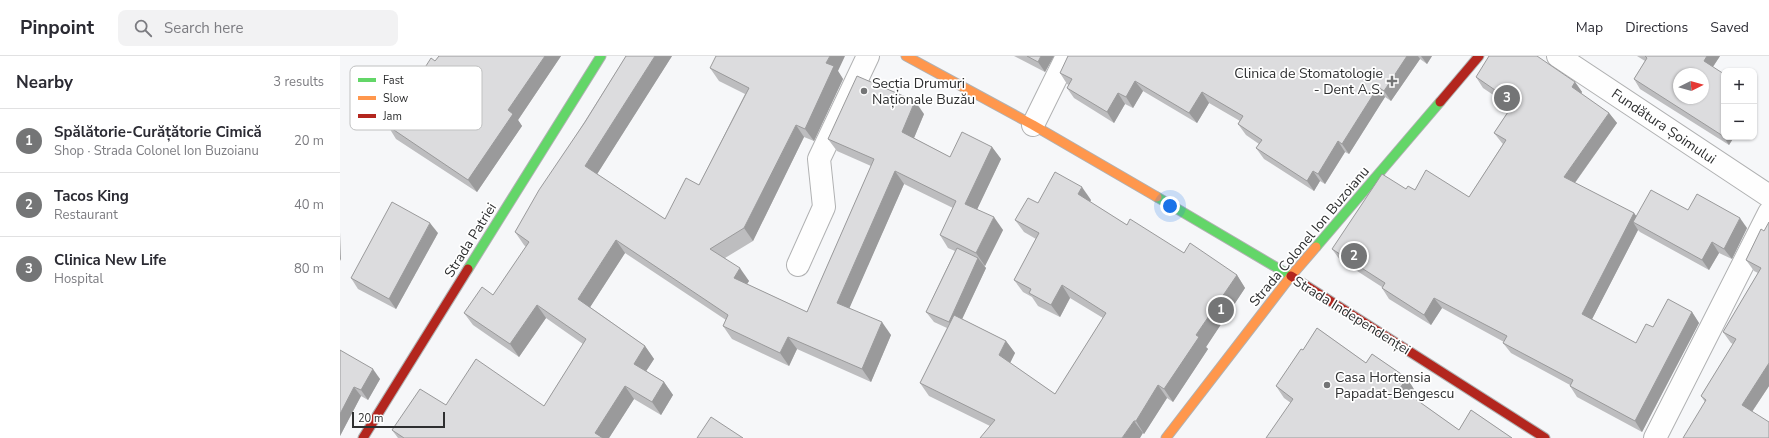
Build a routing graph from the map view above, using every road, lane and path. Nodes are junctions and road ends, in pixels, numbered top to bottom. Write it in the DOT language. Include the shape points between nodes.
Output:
graph roads {
  1 [pos="601,56"];
  2 [pos="868,56"];
  3 [pos="906,56"];
  4 [pos="1066,56"];
  5 [pos="1479,56"];
  6 [pos="1558,56"];
  7 [pos="1033,124"];
  8 [pos="1769,196"];
  9 [pos="1769,213"];
  10 [pos="798,265"];
  11 [pos="1291,276"];
  12 [pos="363,438"];
  13 [pos="1166,438"];
  14 [pos="1545,438"];
  15 [pos="1655,438"];
  1 -- 12 [label="street, Strada Patriei"];
  2 -- 10 [label="street" via="819,159 824,207"];
  3 -- 7 [label="street, Strada Independenței"];
  4 -- 7 [label="street"];
  5 -- 11 [label="street, Strada Colonel Ion Buzoianu"];
  6 -- 8 [label="street, Fundătura Șoimului"];
  7 -- 11 [label="street, Strada Independenței"];
  9 -- 15 [label="street"];
  11 -- 13 [label="street, Strada Colonel Ion Buzoianu"];
  11 -- 14 [label="street, Strada Independenței"];
}
